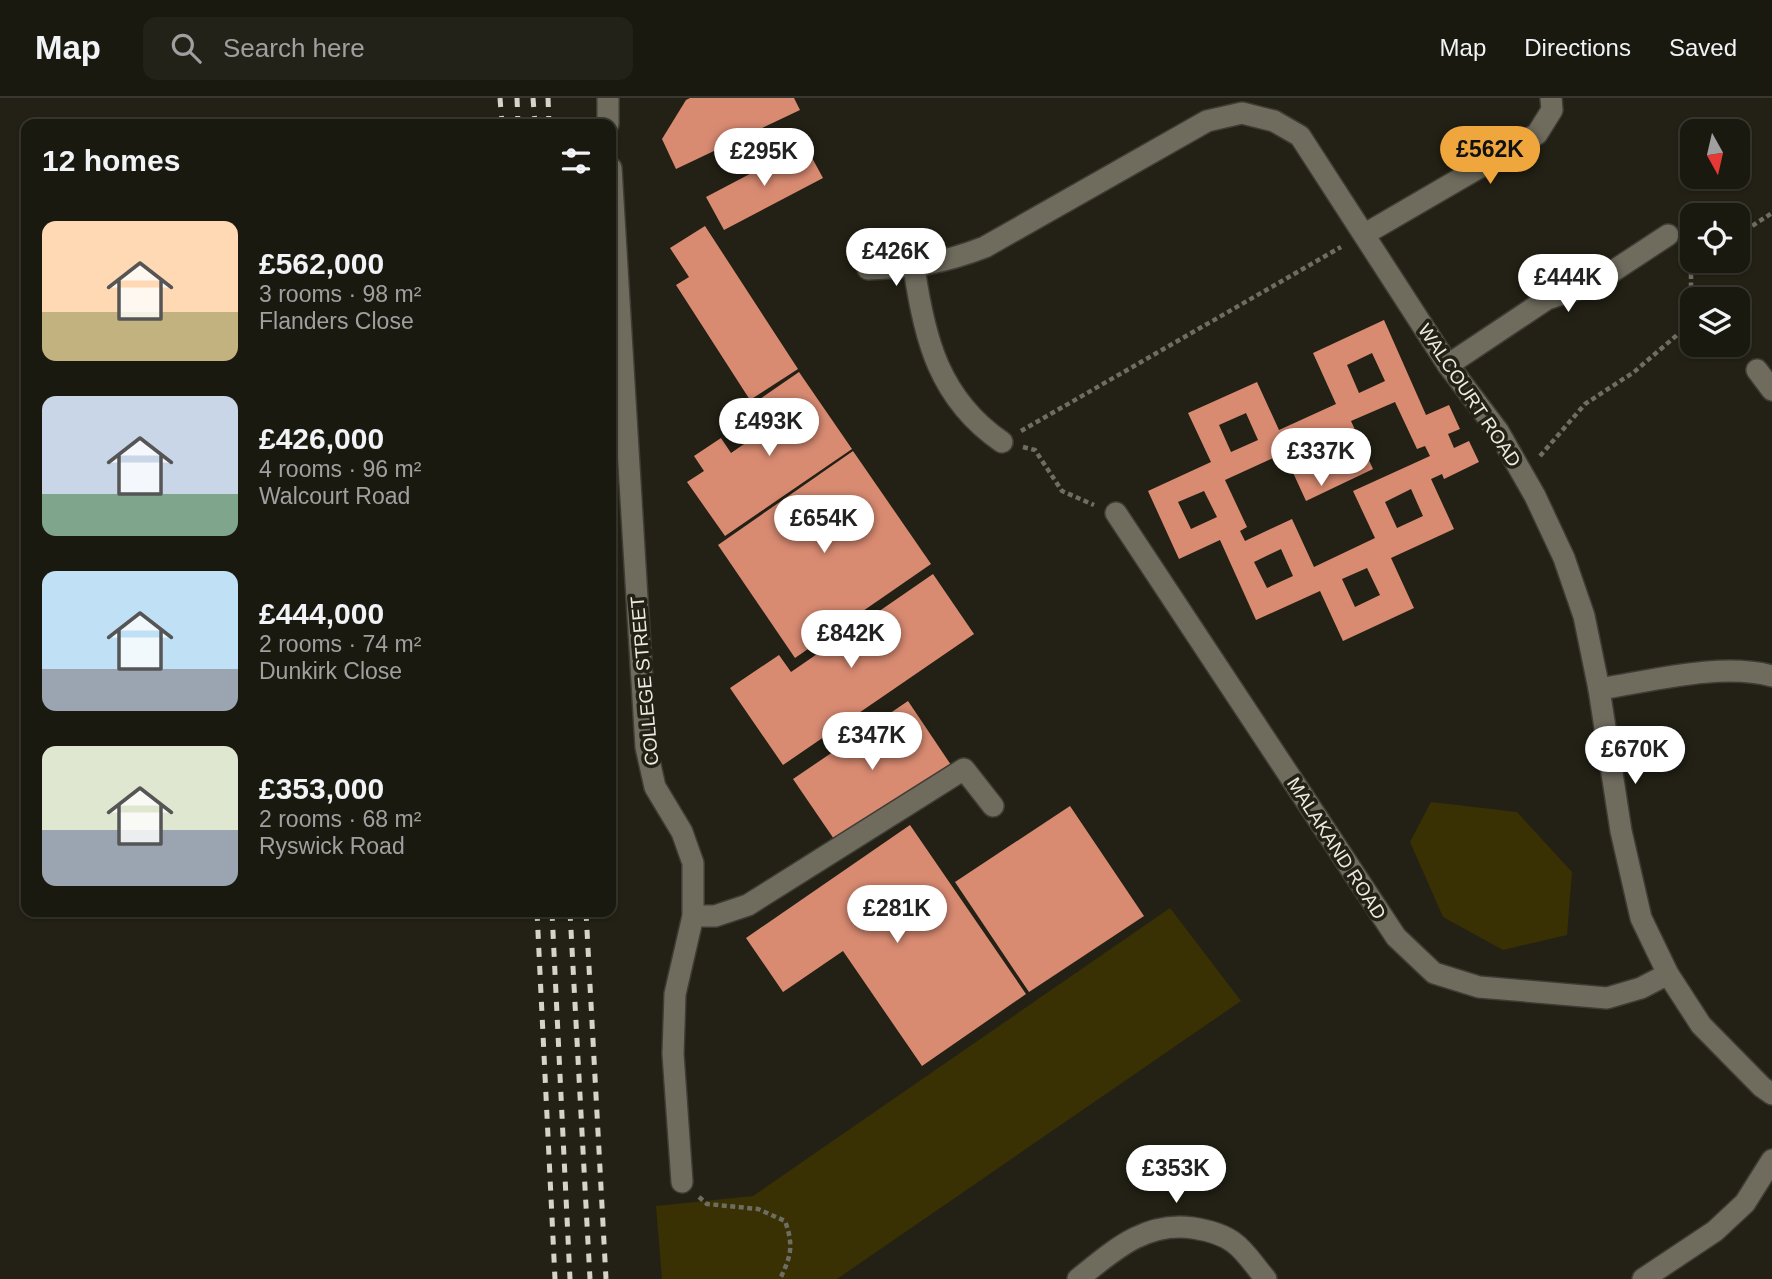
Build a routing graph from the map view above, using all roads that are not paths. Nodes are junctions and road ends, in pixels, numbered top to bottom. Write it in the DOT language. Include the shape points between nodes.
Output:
graph roads {
  1 [pos="608,98"];
  2 [pos="1551,98"];
  3 [pos="608,119"];
  4 [pos="1365,234"];
  5 [pos="1668,235"];
  6 [pos="616,251"];
  7 [pos="914,267"];
  8 [pos="868,269"];
  9 [pos="1448,365"];
  10 [pos="1757,370"];
  11 [pos="1772,390"];
  12 [pos="1002,442"];
  13 [pos="1115,513"];
  14 [pos="1772,676"];
  15 [pos="1599,689"];
  16 [pos="993,806"];
  17 [pos="693,916"];
  18 [pos="1668,974"];
  19 [pos="1772,1094"];
  20 [pos="1772,1160"];
  21 [pos="682,1182"];
  22 [pos="1078,1279"];
  23 [pos="1266,1279"];
  24 [pos="1643,1279"];
  1 -- 3 [label="street"];
  2 -- 4 [label="street" via="1552,110 1537,134"];
  4 -- 7 [label="street, WALCOURT ROAD" via="1300,136 1274,121 1242,113 1207,121 985,247 952,260"];
  4 -- 9 [label="street, WALCOURT ROAD"];
  5 -- 9 [label="street" via="1595,283 1547,299"];
  6 -- 17 [label="street, COLLEGE STREET" via="646,747 655,786 682,832 692,863"];
  7 -- 8 [label="street, WALCOURT ROAD"];
  7 -- 12 [label="street" via="929,344 948,386 980,427"];
  9 -- 15 [label="street, WALCOURT ROAD" via="1498,430 1564,558 1584,616"];
  10 -- 11 [label="street"];
  13 -- 18 [label="street, MALAKAND ROAD" via="1396,937 1434,973 1479,987 1607,998 1642,988"];
  14 -- 15 [label="street" via="1718,671"];
  15 -- 18 [label="street, WALCOURT ROAD" via="1621,831 1641,918"];
  16 -- 17 [label="street" via="964,769 748,905"];
  17 -- 21 [label="street, COLLEGE STREET" via="676,994 673,1054"];
  18 -- 19 [label="street, WALCOURT ROAD" via="1701,1025"];
  20 -- 24 [label="street" via="1745,1203 1715,1231"];
  22 -- 23 [label="street" via="1146,1231 1177,1226 1208,1231 1234,1243"];
}
